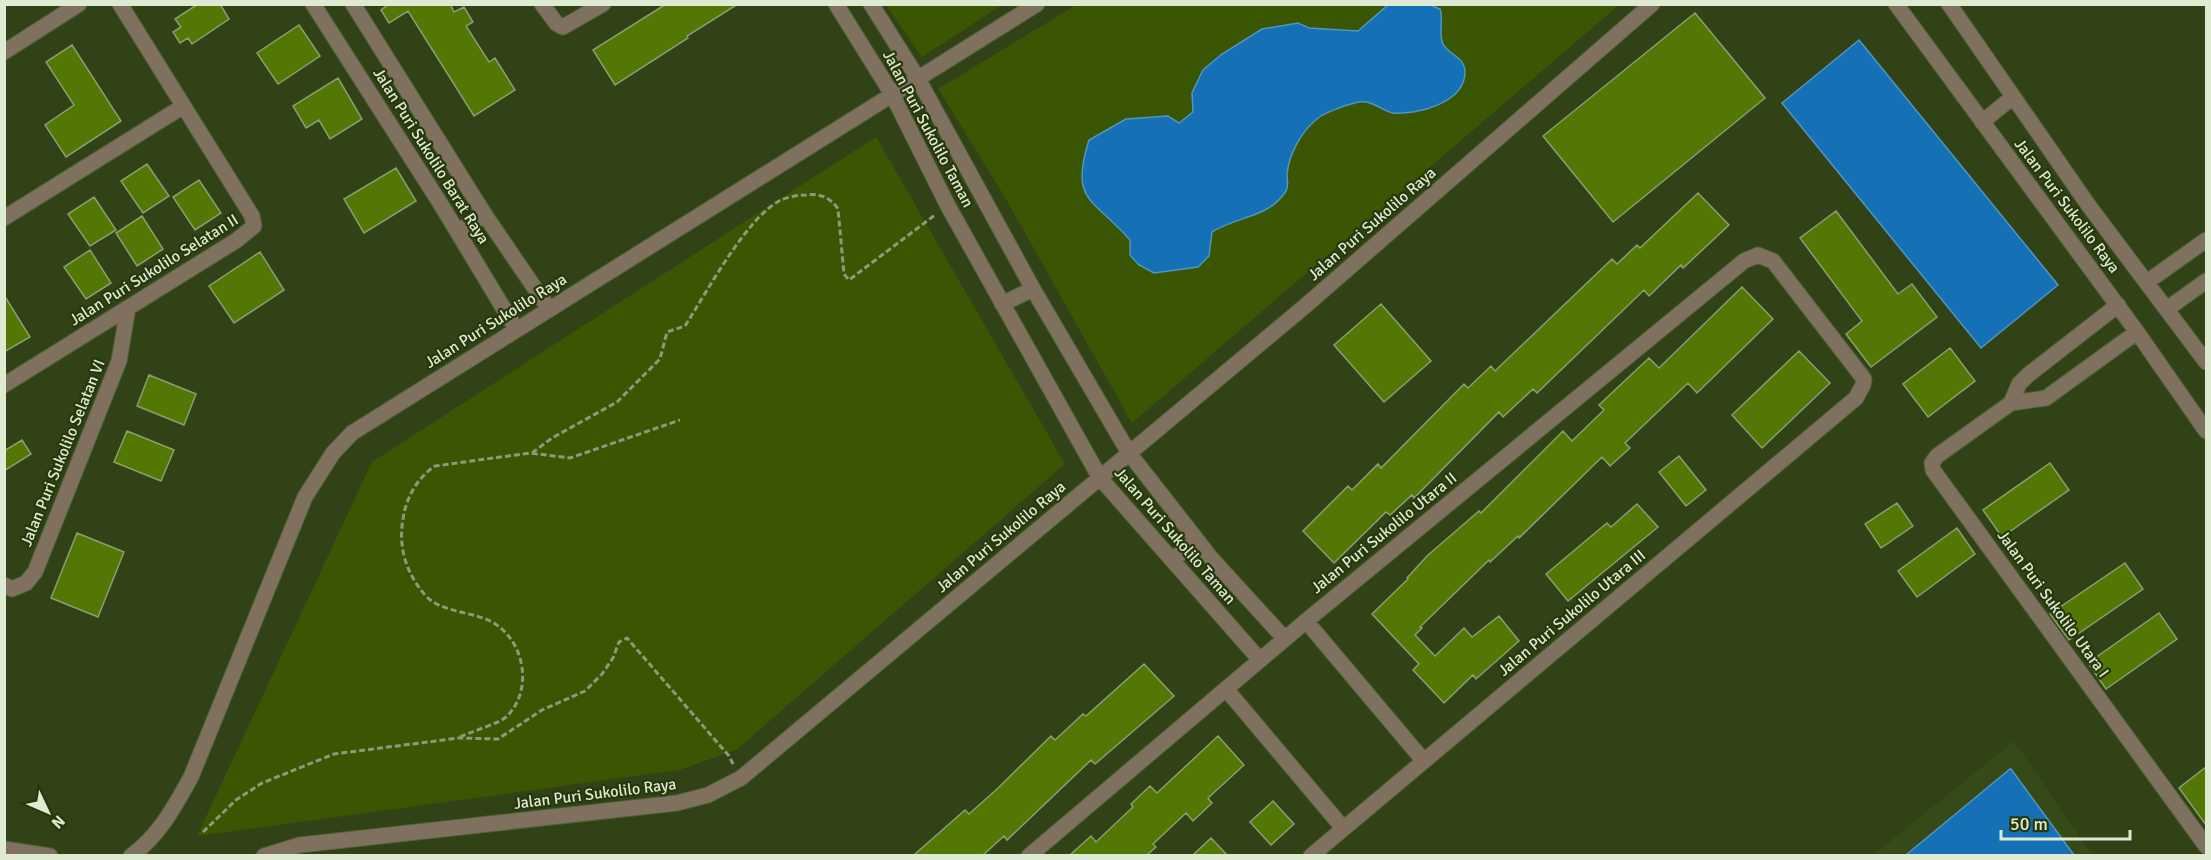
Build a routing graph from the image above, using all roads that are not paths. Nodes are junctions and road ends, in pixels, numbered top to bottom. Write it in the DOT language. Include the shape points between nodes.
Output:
graph roads {
  1 [pos="79,4"];
  2 [pos="120,4"];
  3 [pos="314,4"];
  4 [pos="352,4"];
  5 [pos="542,4"];
  6 [pos="603,4"];
  7 [pos="871,4"];
  8 [pos="1037,4"];
  9 [pos="1652,4"];
  10 [pos="1896,4"];
  11 [pos="1949,4"];
  12 [pos="839,5"];
  13 [pos="4,52"];
  14 [pos="917,78"];
  15 [pos="892,94"];
  16 [pos="2013,97"];
  17 [pos="182,107"];
  18 [pos="1982,122"];
  19 [pos="484,215"];
  20 [pos="4,218"];
  21 [pos="458,231"];
  22 [pos="2206,240"];
  23 [pos="1769,258"];
  24 [pos="2206,280"];
  25 [pos="2147,282"];
  26 [pos="1033,289"];
  27 [pos="1002,304"];
  28 [pos="2118,305"];
  29 [pos="128,308"];
  30 [pos="549,309"];
  31 [pos="2167,309"];
  32 [pos="516,329"];
  33 [pos="2137,332"];
  34 [pos="2206,362"];
  35 [pos="4,385"];
  36 [pos="2011,403"];
  37 [pos="2206,431"];
  38 [pos="1129,453"];
  39 [pos="1100,478"];
  40 [pos="1197,540"];
  41 [pos="1172,560"];
  42 [pos="4,585"];
  43 [pos="1306,621"];
  44 [pos="1285,639"];
  45 [pos="1260,660"];
  46 [pos="1226,689"];
  47 [pos="1423,760"];
  48 [pos="1343,828"];
  49 [pos="2206,846"];
  50 [pos="4,849"];
  51 [pos="50,855"];
  52 [pos="131,855"];
  53 [pos="264,855"];
  54 [pos="1029,855"];
  55 [pos="1311,855"];
  1 -- 13 [label="street"];
  2 -- 17 [label="street, Jalan Puri Sukolilo Selatan II"];
  3 -- 21 [label="street, Jalan Puri Sukolilo Barat Raya"];
  4 -- 19 [label="street, Jalan Puri Sukolilo Barat Raya"];
  5 -- 6 [label="street" via="563,27"];
  7 -- 14 [label="street, Jalan Puri Sukolilo Taman"];
  8 -- 14 [label="street, Jalan Puri Sukolilo Raya"];
  9 -- 38 [label="street, Jalan Puri Sukolilo Raya" via="1304,307"];
  10 -- 18 [label="street, Jalan Puri Sukolilo Raya"];
  11 -- 16 [label="street, Jalan Puri Sukolilo Raya"];
  12 -- 15 [label="street, Jalan Puri Sukolilo Taman"];
  14 -- 15 [label="street, Jalan Puri Sukolilo Raya"];
  14 -- 26 [label="street, Jalan Puri Sukolilo Taman"];
  15 -- 27 [label="street, Jalan Puri Sukolilo Taman"];
  15 -- 30 [label="street, Jalan Puri Sukolilo Raya"];
  16 -- 18 [label="street"];
  16 -- 25 [label="street, Jalan Puri Sukolilo Raya"];
  17 -- 20 [label="street"];
  17 -- 29 [label="street, Jalan Puri Sukolilo Selatan II" via="252,216 254,226"];
  18 -- 28 [label="street, Jalan Puri Sukolilo Raya"];
  19 -- 21 [label="street"];
  19 -- 30 [label="street, Jalan Puri Sukolilo Barat Raya"];
  21 -- 32 [label="street, Jalan Puri Sukolilo Barat Raya"];
  22 -- 25 [label="street"];
  23 -- 43 [label="street, Jalan Puri Sukolilo Utara II" via="1758,255 1744,261"];
  23 -- 47 [label="street, Jalan Puri Sukolilo Utara III" via="1864,379 1856,398"];
  24 -- 31 [label="street"];
  25 -- 31 [label="street, Jalan Puri Sukolilo Raya"];
  26 -- 27 [label="street"];
  26 -- 38 [label="street, Jalan Puri Sukolilo Taman"];
  27 -- 39 [label="street, Jalan Puri Sukolilo Taman"];
  28 -- 33 [label="street, Jalan Puri Sukolilo Raya"];
  28 -- 36 [label="street" via="2028,375 2019,384"];
  29 -- 35 [label="street, Jalan Puri Sukolilo Selatan II"];
  29 -- 42 [label="street, Jalan Puri Sukolilo Selatan VI" via="119,361 35,572 20,587"];
  30 -- 32 [label="street, Jalan Puri Sukolilo Raya"];
  31 -- 34 [label="street, Jalan Puri Sukolilo Raya"];
  32 -- 52 [label="street, Jalan Puri Sukolilo Raya" via="352,433 327,460 305,497 191,777 169,816"];
  33 -- 36 [label="street" via="2046,398"];
  33 -- 37 [label="street, Jalan Puri Sukolilo Raya"];
  36 -- 49 [label="street, Jalan Puri Sukolilo Utara I" via="1937,456 1933,470"];
  38 -- 39 [label="street, Jalan Puri Sukolilo Raya"];
  38 -- 40 [label="street, Jalan Puri Sukolilo Taman"];
  39 -- 41 [label="street, Jalan Puri Sukolilo Taman"];
  39 -- 53 [label="street, Jalan Puri Sukolilo Raya" via="741,778 708,795 677,803 300,845"];
  40 -- 41 [label="street"];
  40 -- 44 [label="street, Jalan Puri Sukolilo Taman"];
  41 -- 45 [label="street, Jalan Puri Sukolilo Taman"];
  43 -- 44 [label="street, Jalan Puri Sukolilo Utara II"];
  43 -- 47 [label="street"];
  44 -- 45 [label="street, Jalan Puri Sukolilo Utara II"];
  45 -- 46 [label="street, Jalan Puri Sukolilo Utara II"];
  46 -- 48 [label="street"];
  46 -- 54 [label="street, Jalan Puri Sukolilo Utara II"];
  47 -- 48 [label="street, Jalan Puri Sukolilo Utara III"];
  48 -- 55 [label="street, Jalan Puri Sukolilo Utara III"];
  50 -- 51 [label="street"];
}
